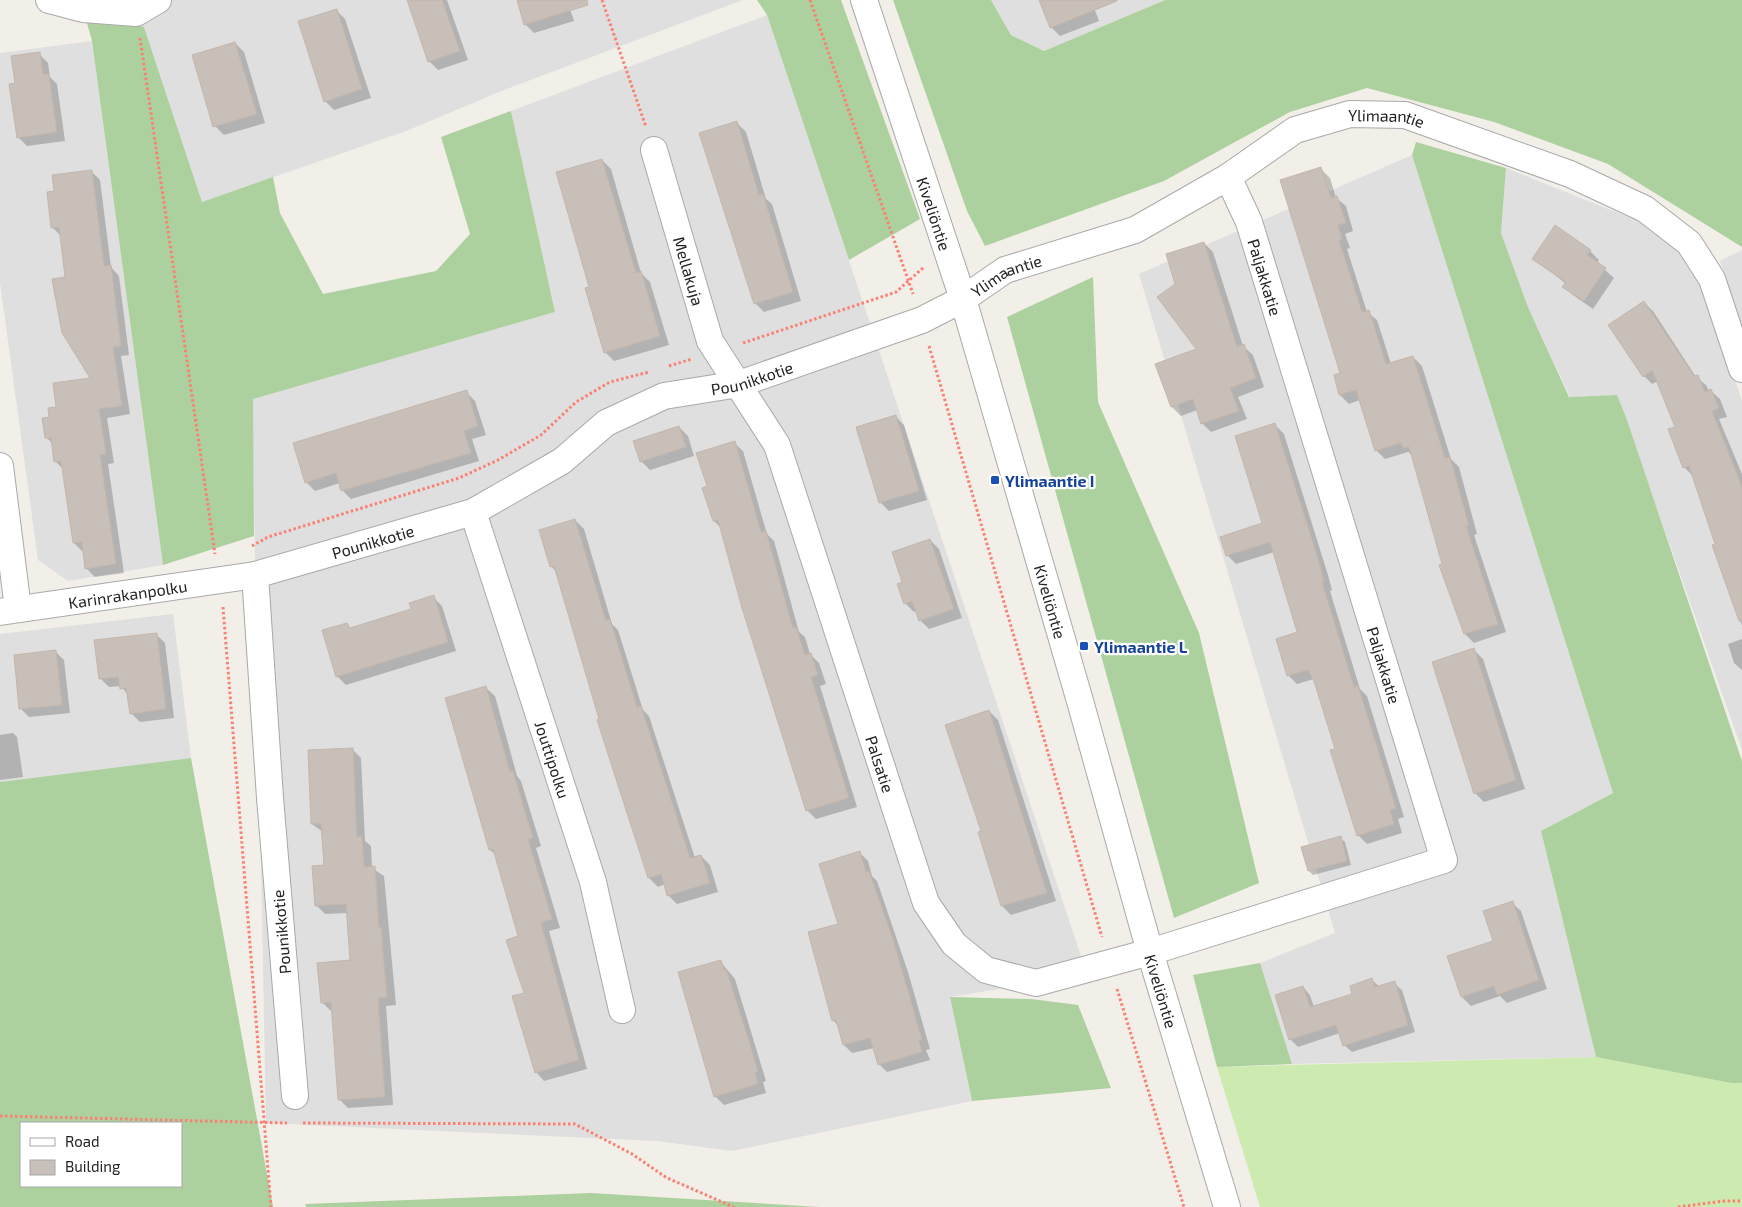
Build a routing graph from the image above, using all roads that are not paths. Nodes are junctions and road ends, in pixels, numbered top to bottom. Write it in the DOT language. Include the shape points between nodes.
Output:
graph roads {
  1 [pos="49,0"];
  2 [pos="158,0"];
  3 [pos="864,0"];
  4 [pos="654,150"];
  5 [pos="1228,177"];
  6 [pos="962,299"];
  7 [pos="1742,369"];
  8 [pos="739,384"];
  9 [pos="0,466"];
  10 [pos="473,512"];
  11 [pos="255,575"];
  12 [pos="9,610"];
  13 [pos="1150,952"];
  14 [pos="622,1010"];
  15 [pos="295,1096"];
  16 [pos="1227,1207"];
  1 -- 2 [label="street" via="83,9 136,13"];
  3 -- 6 [label="street, Kiveliöntie"];
  4 -- 8 [label="street, Mellakuja" via="710,341"];
  5 -- 6 [label="street, Ylimaantie" via="1135,230 1005,270"];
  5 -- 7 [label="street, Ylimaantie" via="1295,130 1350,114 1405,115 1570,174 1645,209 1690,243 1712,279"];
  5 -- 13 [label="street, Paljakkatie" via="1252,232 1444,860"];
  6 -- 8 [label="street, Pounikkotie" via="922,320"];
  6 -- 13 [label="street, Kiveliöntie"];
  8 -- 10 [label="street, Pounikkotie" via="664,396 606,423 562,461"];
  8 -- 13 [label="street, Palsatie" via="777,445 926,903 954,944 986,970 1036,982"];
  9 -- 12 [label="street"];
  10 -- 11 [label="street, Pounikkotie"];
  10 -- 14 [label="street, Jouttipolku" via="593,882"];
  11 -- 12 [label="street, Karinrakanpolku"];
  11 -- 15 [label="street, Pounikkotie"];
  13 -- 16 [label="street, Kiveliöntie"];
}
